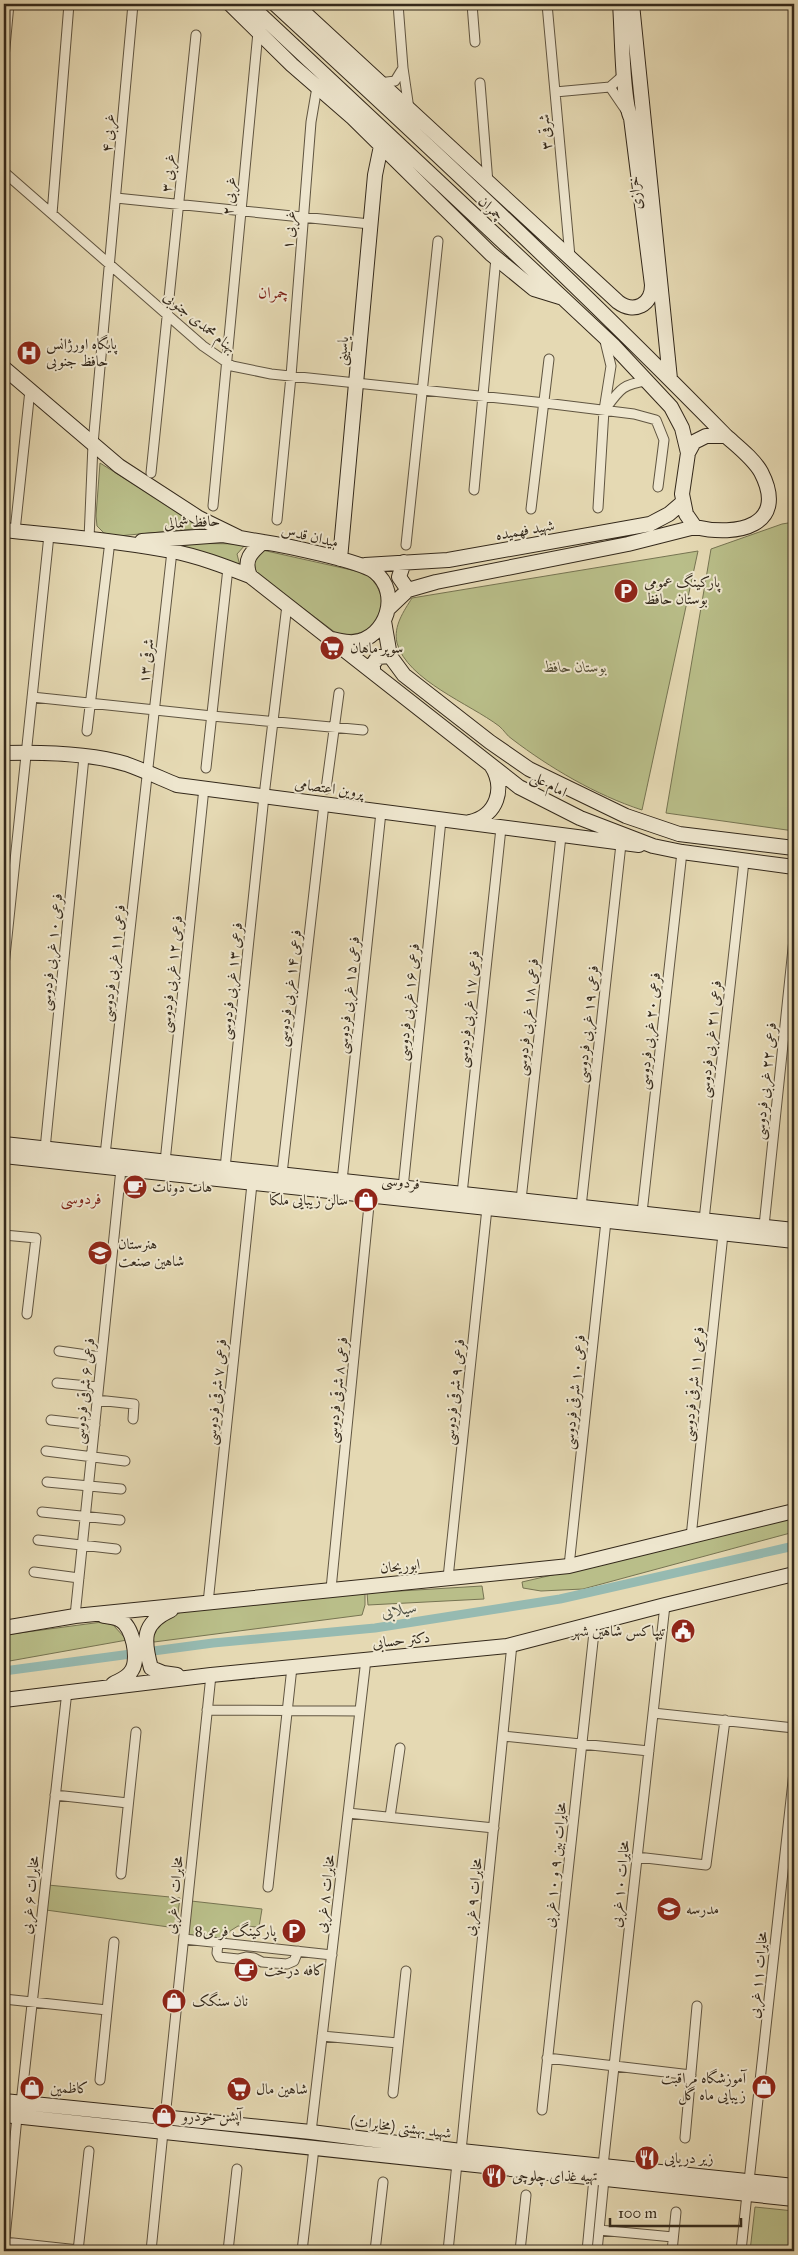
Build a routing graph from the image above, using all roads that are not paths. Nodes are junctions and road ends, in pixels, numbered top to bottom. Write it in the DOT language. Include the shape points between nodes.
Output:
graph roads {
  1 [pos="9,4"];
  2 [pos="69,4"];
  3 [pos="133,4"];
  4 [pos="230,4"];
  5 [pos="249,4"];
  6 [pos="275,4"];
  7 [pos="295,4"];
  8 [pos="398,4"];
  9 [pos="472,4"];
  10 [pos="546,4"];
  11 [pos="620,4"];
  12 [pos="632,4"];
  13 [pos="258,32"];
  14 [pos="196,35"];
  15 [pos="475,42"];
  16 [pos="4,58"];
  17 [pos="403,68"];
  18 [pos="625,75"];
  19 [pos="640,75"];
  20 [pos="379,83"];
  21 [pos="480,83"];
  22 [pos="317,87"];
  23 [pos="610,87"];
  24 [pos="555,92"];
  25 [pos="409,109"];
  26 [pos="635,114"];
  27 [pos="381,146"];
  28 [pos="4,172"];
  29 [pos="488,183"];
  30 [pos="116,198"];
  31 [pos="178,204"];
  32 [pos="242,211"];
  33 [pos="52,214"];
  34 [pos="304,217"];
  35 [pos="370,224"];
  36 [pos="438,241"];
  37 [pos="570,257"];
  38 [pos="496,258"];
  39 [pos="110,265"];
  40 [pos="596,281"];
  41 [pos="652,285"];
  42 [pos="563,298"];
  43 [pos="167,315"];
  44 [pos="609,319"];
  45 [pos="604,336"];
  46 [pos="549,359"];
  47 [pos="227,362"];
  48 [pos="4,368"];
  49 [pos="291,376"];
  50 [pos="670,379"];
  51 [pos="647,381"];
  52 [pos="356,383"];
  53 [pos="30,390"];
  54 [pos="421,390"];
  55 [pos="484,396"];
  56 [pos="545,403"];
  57 [pos="604,410"];
  58 [pos="726,436"];
  59 [pos="93,444"];
  60 [pos="688,453"];
  61 [pos="151,473"];
  62 [pos="658,487"];
  63 [pos="474,490"];
  64 [pos="684,502"];
  65 [pos="213,506"];
  66 [pos="598,508"];
  67 [pos="531,509"];
  68 [pos="277,520"];
  69 [pos="695,528"];
  70 [pos="9,531"];
  71 [pos="48,535"];
  72 [pos="238,537"];
  73 [pos="88,539"];
  74 [pos="116,542"];
  75 [pos="263,542"];
  76 [pos="406,545"];
  77 [pos="172,551"];
  78 [pos="340,559"];
  79 [pos="404,562"];
  80 [pos="364,565"];
  81 [pos="228,568"];
  82 [pos="250,576"];
  83 [pos="408,590"];
  84 [pos="287,605"];
  85 [pos="386,615"];
  86 [pos="331,639"];
  87 [pos="390,656"];
  88 [pos="374,672"];
  89 [pos="339,693"];
  90 [pos="32,697"];
  91 [pos="91,703"];
  92 [pos="155,710"];
  93 [pos="212,716"];
  94 [pos="273,722"];
  95 [pos="334,728"];
  96 [pos="363,730"];
  97 [pos="88,731"];
  98 [pos="27,752"];
  99 [pos="4,753"];
  100 [pos="84,757"];
  101 [pos="490,763"];
  102 [pos="206,768"];
  103 [pos="149,773"];
  104 [pos="204,788"];
  105 [pos="326,789"];
  106 [pos="264,796"];
  107 [pos="324,804"];
  108 [pos="381,812"];
  109 [pos="441,820"];
  110 [pos="464,823"];
  111 [pos="501,828"];
  112 [pos="561,836"];
  113 [pos="621,844"];
  114 [pos="653,846"];
  115 [pos="794,848"];
  116 [pos="682,852"];
  117 [pos="744,861"];
  118 [pos="794,867"];
  119 [pos="794,939"];
  120 [pos="4,966"];
  121 [pos="4,1144"];
  122 [pos="45,1149"];
  123 [pos="105,1155"];
  124 [pos="4,1156"];
  125 [pos="165,1162"];
  126 [pos="224,1168"];
  127 [pos="121,1169"];
  128 [pos="282,1174"];
  129 [pos="342,1181"];
  130 [pos="252,1184"];
  131 [pos="403,1188"];
  132 [pos="462,1194"];
  133 [pos="370,1195"];
  134 [pos="521,1200"];
  135 [pos="581,1207"];
  136 [pos="487,1208"];
  137 [pos="642,1213"];
  138 [pos="704,1220"];
  139 [pos="606,1221"];
  140 [pos="679,1223"];
  141 [pos="764,1226"];
  142 [pos="794,1230"];
  143 [pos="723,1234"];
  144 [pos="4,1235"];
  145 [pos="794,1242"];
  146 [pos="28,1314"];
  147 [pos="59,1351"];
  148 [pos="102,1357"];
  149 [pos="57,1383"];
  150 [pos="98,1387"];
  151 [pos="97,1400"];
  152 [pos="133,1419"];
  153 [pos="51,1420"];
  154 [pos="94,1425"];
  155 [pos="46,1451"];
  156 [pos="91,1457"];
  157 [pos="125,1461"];
  158 [pos="47,1482"];
  159 [pos="88,1486"];
  160 [pos="121,1490"];
  161 [pos="794,1511"];
  162 [pos="42,1512"];
  163 [pos="85,1516"];
  164 [pos="120,1520"];
  165 [pos="691,1537"];
  166 [pos="38,1540"];
  167 [pos="82,1545"];
  168 [pos="116,1549"];
  169 [pos="569,1566"];
  170 [pos="34,1572"];
  171 [pos="794,1574"];
  172 [pos="79,1578"];
  173 [pos="448,1578"];
  174 [pos="331,1589"];
  175 [pos="208,1603"];
  176 [pos="665,1605"];
  177 [pos="178,1606"];
  178 [pos="95,1614"];
  179 [pos="75,1616"];
  180 [pos="595,1623"];
  181 [pos="4,1628"];
  182 [pos="512,1644"];
  183 [pos="366,1659"];
  184 [pos="292,1667"];
  185 [pos="211,1675"];
  186 [pos="189,1677"];
  187 [pos="103,1688"];
  188 [pos="67,1691"];
  189 [pos="4,1700"];
  190 [pos="207,1710"];
  191 [pos="287,1710"];
  192 [pos="360,1711"];
  193 [pos="653,1713"];
  194 [pos="725,1720"];
  195 [pos="794,1728"];
  196 [pos="136,1732"];
  197 [pos="503,1736"];
  198 [pos="582,1745"];
  199 [pos="400,1748"];
  200 [pos="649,1751"];
  201 [pos="794,1772"];
  202 [pos="55,1795"];
  203 [pos="128,1803"];
  204 [pos="348,1813"];
  205 [pos="390,1817"];
  206 [pos="494,1828"];
  207 [pos="637,1857"];
  208 [pos="120,1874"];
  209 [pos="268,1887"];
  210 [pos="184,1939"];
  211 [pos="114,1942"];
  212 [pos="218,1942"];
  213 [pos="298,1951"];
  214 [pos="332,1955"];
  215 [pos="406,1971"];
  216 [pos="4,1999"];
  217 [pos="32,2002"];
  218 [pos="697,2006"];
  219 [pos="107,2010"];
  220 [pos="322,2036"];
  221 [pos="398,2043"];
  222 [pos="547,2058"];
  223 [pos="614,2066"];
  224 [pos="691,2074"];
  225 [pos="100,2080"];
  226 [pos="392,2093"];
  227 [pos="4,2101"];
  228 [pos="542,2110"];
  229 [pos="14,2112"];
  230 [pos="164,2125"];
  231 [pos="311,2132"];
  232 [pos="685,2138"];
  233 [pos="314,2148"];
  234 [pos="89,2151"];
  235 [pos="434,2154"];
  236 [pos="459,2157"];
  237 [pos="237,2169"];
  238 [pos="601,2174"];
  239 [pos="383,2182"];
  240 [pos="794,2186"];
  241 [pos="748,2188"];
  242 [pos="526,2195"];
  243 [pos="794,2199"];
  244 [pos="676,2212"];
  245 [pos="599,2230"];
  246 [pos="673,2237"];
  247 [pos="4,2242"];
  248 [pos="4,2248"];
  249 [pos="81,2251"];
  250 [pos="151,2251"];
  251 [pos="228,2251"];
  252 [pos="302,2251"];
  253 [pos="375,2251"];
  254 [pos="448,2251"];
  255 [pos="520,2251"];
  256 [pos="587,2251"];
  257 [pos="597,2251"];
  258 [pos="672,2251"];
  259 [pos="741,2251"];
  1 -- 16 [label="street"];
  2 -- 33 [label="street"];
  3 -- 30 [label="street, ۴ غربی"];
  4 -- 13 [label="main road"];
  5 -- 42 [label="main road, چمران"];
  6 -- 44 [label="main road, چمران"];
  7 -- 20 [label="main road, چمران"];
  8 -- 17 [label="street"];
  9 -- 15 [label="street"];
  10 -- 24 [label="street, ۳ شرقی"];
  11 -- 18 [label="main road, خرازی"];
  12 -- 19 [label="main road, خرازی"];
  13 -- 22 [label="main road"];
  13 -- 32 [label="street, ۲ غربی"];
  14 -- 31 [label="street, ۳ غربی"];
  17 -- 20 [label="street" via="395,81"];
  17 -- 25 [label="street"];
  18 -- 19 [label="main road" via="632,80"];
  18 -- 23 [label="street"];
  18 -- 26 [label="main road, خرازی"];
  19 -- 26 [label="main road, خرازی"];
  20 -- 25 [label="main road, چمران"];
  21 -- 29 [label="street"];
  22 -- 27 [label="main road"];
  22 -- 34 [label="street, ۱ غربی"];
  23 -- 24 [label="street"];
  23 -- 26 [label="street"];
  24 -- 37 [label="street, ۳ شرقی"];
  25 -- 29 [label="main road, چمران"];
  26 -- 41 [label="main road, خرازی"];
  26 -- 50 [label="main road, خرازی"];
  27 -- 35 [label="main road, یاسینی"];
  27 -- 38 [label="main road"];
  28 -- 33 [label="street, بهنام محمدی جنوبی"];
  29 -- 37 [label="main road, چمران"];
  30 -- 31 [label="street"];
  30 -- 39 [label="street, ۴ غربی"];
  31 -- 32 [label="street"];
  31 -- 43 [label="street, ۳ غربی"];
  32 -- 34 [label="street"];
  32 -- 47 [label="street, ۲ غربی"];
  33 -- 39 [label="street, بهنام محمدی جنوبی"];
  34 -- 35 [label="street"];
  34 -- 49 [label="street, ۱ غربی"];
  35 -- 52 [label="main road, یاسینی"];
  36 -- 54 [label="street"];
  37 -- 40 [label="main road, چمران"];
  38 -- 42 [label="main road" via="534,289"];
  38 -- 55 [label="street"];
  39 -- 43 [label="street, بهنام محمدی جنوبی"];
  39 -- 59 [label="street"];
  40 -- 41 [label="main road, چمران" via="629,308 646,303"];
  40 -- 44 [label="main road"];
  42 -- 45 [label="main road, چمران"];
  43 -- 47 [label="street, بهنام محمدی جنوبی"];
  43 -- 61 [label="street, ۳ غربی"];
  44 -- 50 [label="main road, چمران"];
  45 -- 51 [label="main road, چمران"];
  45 -- 57 [label="street" via="611,366"];
  46 -- 56 [label="street"];
  47 -- 49 [label="street, بهنام محمدی جنوبی" via="250,370"];
  47 -- 65 [label="street, ۲ غربی"];
  48 -- 53 [label="main road"];
  49 -- 52 [label="street, بهنام محمدی جنوبی"];
  49 -- 68 [label="street, ۱ غربی"];
  50 -- 58 [label="main road, چمران"];
  51 -- 57 [label="street" via="632,382 621,388"];
  51 -- 60 [label="main road, چمران" via="670,407 682,428"];
  52 -- 54 [label="street, بهنام محمدی جنوبی"];
  52 -- 78 [label="main road, یاسینی"];
  53 -- 59 [label="main road"];
  53 -- 70 [label="street"];
  54 -- 55 [label="street, بهنام محمدی جنوبی"];
  54 -- 76 [label="street"];
  55 -- 56 [label="street, بهنام محمدی جنوبی"];
  55 -- 63 [label="street"];
  56 -- 57 [label="street, بهنام محمدی جنوبی"];
  56 -- 67 [label="street"];
  57 -- 62 [label="street, بهنام محمدی جنوبی" via="656,420 664,440"];
  57 -- 66 [label="street"];
  58 -- 60 [label="main road" via="706,436 694,442"];
  58 -- 69 [label="main road" via="760,470 769,492 766,514 759,522 743,527 715,532"];
  59 -- 72 [label="main road" via="167,498"];
  59 -- 73 [label="street"];
  60 -- 64 [label="main road" via="682,494"];
  64 -- 69 [label="main road" via="686,514"];
  64 -- 79 [label="main road, شهید فهمیده" via="650,524 448,560"];
  69 -- 83 [label="main road"];
  70 -- 71 [label="main road, حافظ شمالی"];
  71 -- 73 [label="main road, حافظ شمالی"];
  71 -- 90 [label="street"];
  72 -- 74 [label="main road, حافظ شمالی" via="223,535"];
  72 -- 75 [label="main road, حافظ شمالی"];
  73 -- 74 [label="main road, حافظ شمالی"];
  74 -- 77 [label="main road, حافظ شمالی"];
  74 -- 91 [label="street"];
  75 -- 78 [label="main road, میدان قدس"];
  75 -- 82 [label="main road, میدان قدس" via="248,557"];
  77 -- 81 [label="main road, حافظ شمالی"];
  77 -- 92 [label="street, ۱۳ شرقی"];
  78 -- 80 [label="main road, میدان قدس"];
  79 -- 80 [label="main road, شهید فهمیده"];
  79 -- 83 [label="main road" via="399,577"];
  80 -- 85 [label="main road, میدان قدس" via="376,572 384,583 388,595"];
  81 -- 82 [label="main road, حافظ شمالی"];
  81 -- 93 [label="street"];
  82 -- 84 [label="main road"];
  83 -- 85 [label="main road"];
  84 -- 86 [label="main road"];
  84 -- 94 [label="street, فرعی ۱۳ غربی فردوسی"];
  85 -- 86 [label="main road" via="376,632 365,640 352,643"];
  85 -- 87 [label="main road, امام علی"];
  86 -- 88 [label="main road, امام علی"];
  87 -- 88 [label="main road" via="378,657 373,664"];
  87 -- 115 [label="main road, امام علی" via="404,676 529,769 626,816 679,834"];
  88 -- 101 [label="main road, امام علی"];
  89 -- 95 [label="street"];
  90 -- 91 [label="street"];
  90 -- 98 [label="street"];
  91 -- 92 [label="street"];
  91 -- 97 [label="street"];
  92 -- 93 [label="street"];
  92 -- 103 [label="street, ۱۳ شرقی"];
  93 -- 94 [label="street"];
  93 -- 102 [label="street"];
  94 -- 95 [label="street"];
  94 -- 106 [label="street, فرعی ۱۳ غربی فردوسی"];
  95 -- 96 [label="street"];
  95 -- 105 [label="street"];
  98 -- 99 [label="main road, پروین اعتصامی"];
  98 -- 100 [label="main road, پروین اعتصامی"];
  98 -- 120 [label="street"];
  100 -- 103 [label="main road, پروین اعتصامی" via="126,764"];
  100 -- 122 [label="street, فرعی ۱۰ غربی فردوسی"];
  101 -- 110 [label="main road" via="499,782 495,804 480,820"];
  101 -- 114 [label="main road, امام علی" via="519,787 580,818"];
  103 -- 104 [label="main road, پروین اعتصامی" via="177,784"];
  103 -- 123 [label="street, فرعی ۱۱ غربی فردوسی"];
  104 -- 106 [label="main road, پروین اعتصامی"];
  104 -- 125 [label="street, فرعی ۱۲ غربی فردوسی"];
  106 -- 107 [label="main road, پروین اعتصامی"];
  106 -- 126 [label="street, فرعی ۱۳ غربی فردوسی"];
  107 -- 108 [label="main road, پروین اعتصامی"];
  107 -- 128 [label="street, فرعی ۱۴ غربی فردوسی"];
  108 -- 109 [label="main road, پروین اعتصامی"];
  108 -- 129 [label="street, فرعی ۱۵ غربی فردوسی"];
  109 -- 110 [label="main road, پروین اعتصامی"];
  109 -- 131 [label="street, فرعی ۱۶ غربی فردوسی"];
  110 -- 111 [label="main road, پروین اعتصامی"];
  111 -- 112 [label="main road, پروین اعتصامی"];
  111 -- 132 [label="street, فرعی ۱۷ غربی فردوسی"];
  112 -- 113 [label="main road, پروین اعتصامی"];
  112 -- 134 [label="street, فرعی ۱۸ غربی فردوسی"];
  113 -- 114 [label="main road, پروین اعتصامی"];
  113 -- 135 [label="street, فرعی ۱۹ غربی فردوسی"];
  114 -- 116 [label="main road, امام علی"];
  116 -- 117 [label="main road, امام علی"];
  116 -- 137 [label="street, فرعی ۲۰ غربی فردوسی"];
  117 -- 118 [label="main road, امام علی"];
  117 -- 138 [label="street, فرعی ۲۱ غربی فردوسی"];
  119 -- 141 [label="street, فرعی ۲۲ غربی فردوسی"];
  121 -- 122 [label="main road, فردوسی"];
  122 -- 123 [label="main road, فردوسی"];
  123 -- 125 [label="main road, فردوسی"];
  124 -- 127 [label="main road, فردوسی"];
  125 -- 126 [label="main road, فردوسی"];
  126 -- 128 [label="main road, فردوسی"];
  127 -- 130 [label="main road, فردوسی"];
  127 -- 148 [label="street, فرعی ۶ شرقی فردوسی"];
  128 -- 129 [label="main road, فردوسی"];
  129 -- 131 [label="main road, فردوسی"];
  130 -- 133 [label="main road, فردوسی"];
  130 -- 175 [label="street, فرعی ۷ شرقی فردوسی"];
  131 -- 132 [label="main road, فردوسی"];
  132 -- 134 [label="main road, فردوسی"];
  133 -- 136 [label="main road, فردوسی"];
  133 -- 174 [label="street, فرعی ۸ شرقی فردوسی"];
  134 -- 135 [label="main road, فردوسی"];
  135 -- 137 [label="main road, فردوسی"];
  136 -- 139 [label="main road, فردوسی"];
  136 -- 173 [label="street, فرعی ۹ شرقی فردوسی"];
  137 -- 140 [label="main road, فردوسی"];
  138 -- 140 [label="main road, فردوسی"];
  138 -- 141 [label="main road, فردوسی"];
  139 -- 140 [label="main road, فردوسی"];
  139 -- 169 [label="street, فرعی ۱۰ شرقی فردوسی"];
  140 -- 143 [label="main road, فردوسی"];
  141 -- 142 [label="main road, فردوسی"];
  143 -- 145 [label="main road, فردوسی"];
  143 -- 165 [label="street, فرعی ۱۱ شرقی فردوسی"];
  144 -- 146 [label="street" via="36,1238"];
  147 -- 148 [label="street"];
  148 -- 150 [label="street, فرعی ۶ شرقی فردوسی"];
  149 -- 150 [label="street"];
  150 -- 151 [label="street, فرعی ۶ شرقی فردوسی"];
  151 -- 152 [label="street" via="134,1404"];
  151 -- 154 [label="street, فرعی ۶ شرقی فردوسی"];
  153 -- 154 [label="street"];
  154 -- 156 [label="street, فرعی ۶ شرقی فردوسی"];
  155 -- 156 [label="street"];
  156 -- 157 [label="street"];
  156 -- 159 [label="street, فرعی ۶ شرقی فردوسی"];
  158 -- 159 [label="street"];
  159 -- 160 [label="street"];
  159 -- 163 [label="street, فرعی ۶ شرقی فردوسی"];
  161 -- 165 [label="main road, ابوریحان"];
  162 -- 163 [label="street"];
  163 -- 164 [label="street"];
  163 -- 167 [label="street, فرعی ۶ شرقی فردوسی"];
  165 -- 169 [label="main road, ابوریحان"];
  166 -- 167 [label="street"];
  167 -- 168 [label="street"];
  167 -- 172 [label="street, فرعی ۶ شرقی فردوسی"];
  169 -- 173 [label="main road, ابوریحان"];
  170 -- 172 [label="street"];
  171 -- 176 [label="main road, دکتر حسابی"];
  172 -- 179 [label="street, فرعی ۶ شرقی فردوسی"];
  173 -- 174 [label="main road, ابوریحان"];
  174 -- 175 [label="main road, ابوریحان"];
  175 -- 177 [label="main road, ابوریحان"];
  176 -- 180 [label="main road, دکتر حسابی"];
  176 -- 193 [label="street, مخابرات ۱۰ غربی"];
  177 -- 178 [label="main road, ابوریحان"];
  177 -- 186 [label="main road" via="157,1616 147,1632 151,1668"];
  178 -- 179 [label="main road, ابوریحان"];
  178 -- 187 [label="main road" via="120,1620 131,1633 135,1663 133,1670 123,1679"];
  179 -- 181 [label="main road, ابوریحان"];
  180 -- 182 [label="main road, دکتر حسابی"];
  180 -- 198 [label="street, مخابرات بین ۹ و ۱۰ غربی"];
  182 -- 183 [label="main road, دکتر حسابی"];
  182 -- 197 [label="street, مخابرات ۹ غربی"];
  183 -- 184 [label="main road, دکتر حسابی"];
  183 -- 192 [label="street, مخابرات ۸ غربی"];
  184 -- 185 [label="main road, دکتر حسابی"];
  184 -- 191 [label="street"];
  185 -- 186 [label="main road, دکتر حسابی"];
  185 -- 190 [label="street, مخابرات ۷ غربی"];
  186 -- 187 [label="main road, دکتر حسابی"];
  187 -- 188 [label="main road, دکتر حسابی"];
  188 -- 189 [label="main road, دکتر حسابی"];
  188 -- 202 [label="street, مخابرات ۶ غربی"];
  190 -- 191 [label="street"];
  190 -- 210 [label="street, مخابرات ۷ غربی"];
  191 -- 192 [label="street"];
  191 -- 209 [label="street"];
  192 -- 204 [label="street, مخابرات ۸ غربی"];
  193 -- 194 [label="street"];
  193 -- 200 [label="street, مخابرات ۱۰ غربی"];
  194 -- 195 [label="street"];
  194 -- 207 [label="street" via="706,1865"];
  196 -- 203 [label="street"];
  197 -- 198 [label="street"];
  197 -- 206 [label="street, مخابرات ۹ غربی"];
  198 -- 200 [label="street"];
  198 -- 222 [label="street, مخابرات بین ۹ و ۱۰ غربی"];
  199 -- 205 [label="street"];
  200 -- 207 [label="street, مخابرات ۱۰ غربی"];
  201 -- 241 [label="street, مخابرات ۱۱ غربی"];
  202 -- 203 [label="street"];
  202 -- 217 [label="street, مخابرات ۶ غربی"];
  203 -- 208 [label="street"];
  204 -- 205 [label="street"];
  204 -- 214 [label="street, مخابرات ۸ غربی"];
  205 -- 206 [label="street"];
  206 -- 236 [label="street, مخابرات ۹ غربی"];
  207 -- 223 [label="street, مخابرات ۱۰ غربی"];
  210 -- 212 [label="street"];
  210 -- 230 [label="street, مخابرات ۷ غربی"];
  211 -- 219 [label="street"];
  212 -- 213 [label="street"];
  212 -- 213 [label="street" via="219,1957 246,1957 262,1962 287,1964 294,1961"];
  213 -- 214 [label="street"];
  214 -- 220 [label="street, مخابرات ۸ غربی"];
  215 -- 221 [label="street"];
  216 -- 217 [label="street"];
  217 -- 219 [label="street"];
  217 -- 229 [label="street, مخابرات ۶ غربی"];
  218 -- 224 [label="street"];
  219 -- 225 [label="street"];
  220 -- 221 [label="street"];
  220 -- 231 [label="street, مخابرات ۸ غربی"];
  221 -- 226 [label="street"];
  222 -- 223 [label="street"];
  222 -- 228 [label="street, مخابرات بین ۹ و ۱۰ غربی"];
  223 -- 224 [label="street"];
  223 -- 238 [label="street, مخابرات ۱۰ غربی"];
  224 -- 232 [label="street"];
  227 -- 229 [label="main road, شهید بهشتی (مخابرات)"];
  229 -- 230 [label="main road, شهید بهشتی (مخابرات)"];
  229 -- 247 [label="street, مخابرات ۶ غربی"];
  230 -- 231 [label="main road, شهید بهشتی (مخابرات)"];
  230 -- 233 [label="main road, شهید بهشتی (مخابرات)"];
  230 -- 250 [label="street, مخابرات ۷ غربی"];
  231 -- 235 [label="main road, شهید بهشتی (مخابرات)"];
  233 -- 235 [label="main road, شهید بهشتی (مخابرات)"];
  233 -- 252 [label="street"];
  234 -- 249 [label="street"];
  235 -- 236 [label="main road, شهید بهشتی (مخابرات)"];
  236 -- 238 [label="main road, شهید بهشتی (مخابرات)"];
  236 -- 254 [label="street, مخابرات ۹ غربی"];
  237 -- 251 [label="street"];
  238 -- 241 [label="main road, شهید بهشتی (مخابرات)"];
  238 -- 245 [label="street"];
  238 -- 256 [label="street"];
  239 -- 253 [label="street"];
  240 -- 241 [label="main road, شهید بهشتی (مخابرات)"];
  241 -- 243 [label="main road, شهید بهشتی (مخابرات)"];
  241 -- 259 [label="street, مخابرات ۱۱ غربی"];
  242 -- 255 [label="street"];
  244 -- 246 [label="street"];
  245 -- 246 [label="street"];
  245 -- 257 [label="street"];
  246 -- 258 [label="street"];
  247 -- 248 [label="street, مخابرات ۶ غربی"];
  247 -- 249 [label="street"];
}
